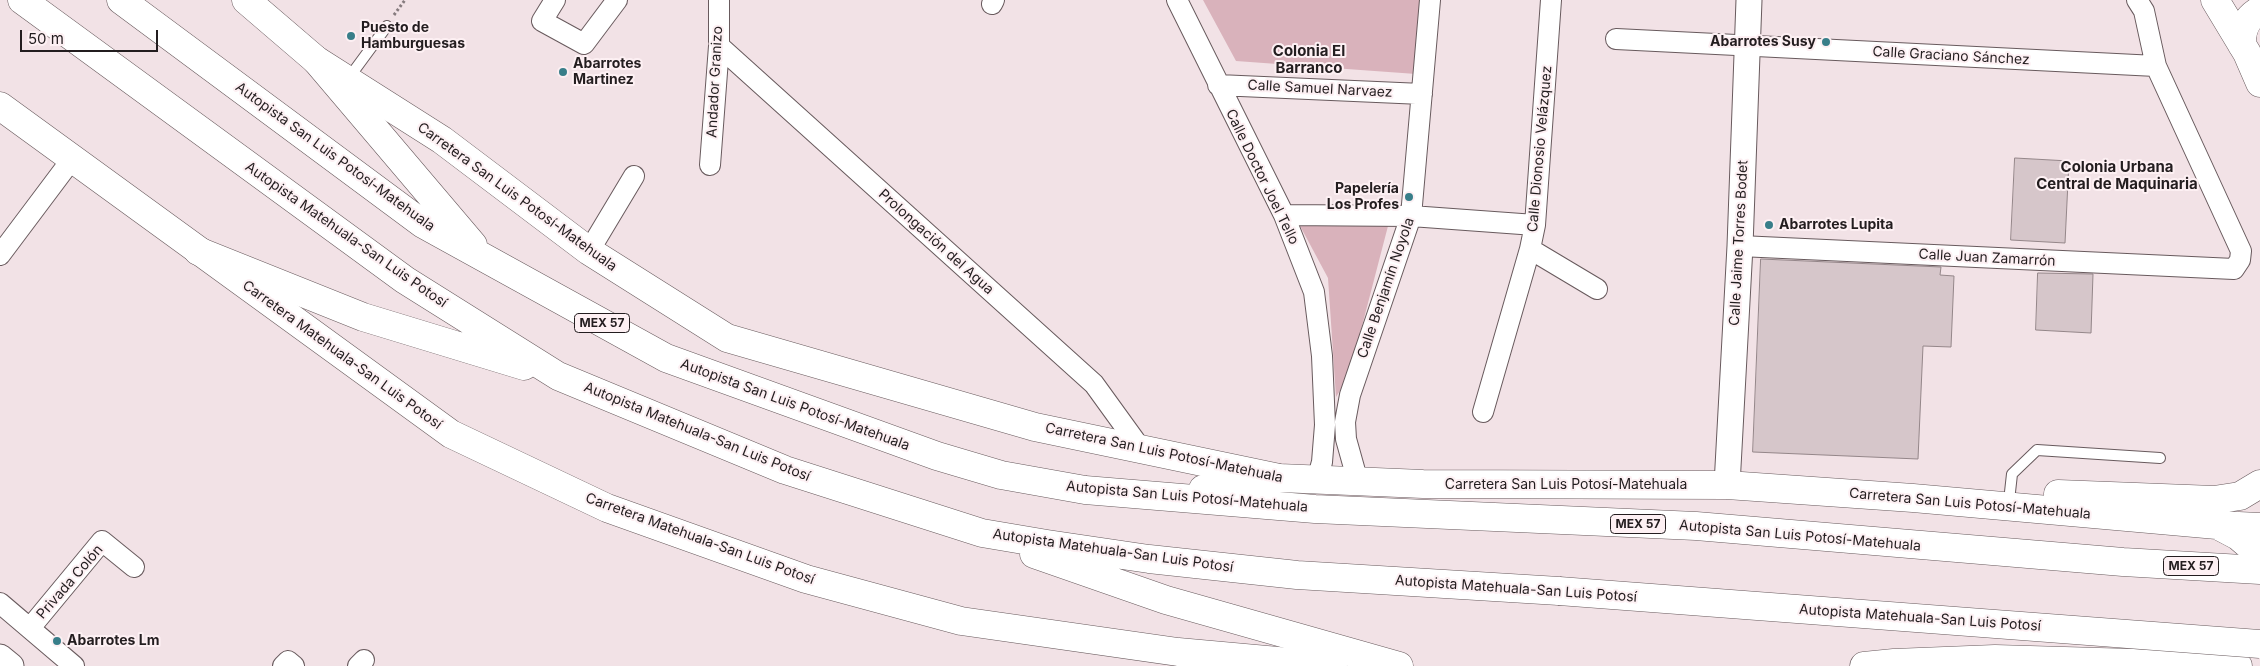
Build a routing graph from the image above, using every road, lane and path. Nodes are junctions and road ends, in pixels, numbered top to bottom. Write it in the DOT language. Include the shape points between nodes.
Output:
graph roads {
  1 [pos="22,0"];
  2 [pos="121,0"];
  3 [pos="246,0"];
  4 [pos="405,0"];
  5 [pos="555,0"];
  6 [pos="617,0"];
  7 [pos="720,0"];
  8 [pos="1177,0"];
  9 [pos="1430,0"];
  10 [pos="1552,0"];
  11 [pos="1749,0"];
  12 [pos="2137,0"];
  13 [pos="2215,0"];
  14 [pos="2260,10"];
  15 [pos="387,26"];
  16 [pos="1616,39"];
  17 [pos="1747,45"];
  18 [pos="719,46"];
  19 [pos="2250,53"];
  20 [pos="316,60"];
  21 [pos="2156,66"];
  22 [pos="347,80"];
  23 [pos="2260,83"];
  24 [pos="1218,84"];
  25 [pos="1422,94"];
  26 [pos="0,106"];
  27 [pos="72,159"];
  28 [pos="710,165"];
  29 [pos="634,176"];
  30 [pos="1284,215"];
  31 [pos="1411,216"];
  32 [pos="1535,225"];
  33 [pos="1740,246"];
  34 [pos="1530,249"];
  35 [pos="198,251"];
  36 [pos="588,252"];
  37 [pos="0,255"];
  38 [pos="484,257"];
  39 [pos="1597,289"];
  40 [pos="558,376"];
  41 [pos="1483,412"];
  42 [pos="1141,449"];
  43 [pos="2160,458"];
  44 [pos="1279,478"];
  45 [pos="1317,480"];
  46 [pos="1358,482"];
  47 [pos="2260,484"];
  48 [pos="1727,486"];
  49 [pos="2010,492"];
  50 [pos="1153,496"];
  51 [pos="1913,498"];
  52 [pos="2217,525"];
  53 [pos="2260,527"];
  54 [pos="982,533"];
  55 [pos="2260,555"];
  56 [pos="134,567"];
  57 [pos="2260,570"];
  58 [pos="0,603"];
  59 [pos="30,628"];
  60 [pos="2260,632"];
  61 [pos="2260,644"];
  62 [pos="0,657"];
  63 [pos="2051,660"];
  64 [pos="1995,662"];
  65 [pos="2211,664"];
  66 [pos="11,666"];
  67 [pos="74,666"];
  68 [pos="283,666"];
  69 [pos="294,666"];
  70 [pos="1333,666"];
  71 [pos="1399,666"];
  72 [pos="1864,666"];
  73 [pos="2086,666"];
  74 [pos="2238,666"];
  1 -- 40 [label="main road, Autopista Matehuala-San Luis Potosí" via="405,280"];
  2 -- 38 [label="main road, Autopista San Luis Potosí-Matehuala / MEX 57" via="423,224"];
  3 -- 20 [label="main road, Carretera San Luis Potosí-Matehuala"];
  4 -- 15 [label="path"];
  5 -- 6 [label="street" via="542,21 584,44"];
  7 -- 18 [label="street, Andador Granizo"];
  8 -- 24 [label="street, Calle Doctor Joel Tello"];
  9 -- 25 [label="street, Calle Benjamín Noyola"];
  10 -- 32 [label="street, Calle Dionosio Velázquez"];
  11 -- 17 [label="street, Calle Jaime Torres Bodet"];
  12 -- 21 [label="street" via="2144,11"];
  13 -- 19 [label="main road"];
  14 -- 19 [label="main road" via="2244,26 2242,35"];
  15 -- 22 [label="lane"];
  16 -- 17 [label="street, Calle Graciano Sánchez"];
  17 -- 21 [label="street, Calle Graciano Sánchez"];
  17 -- 33 [label="street, Calle Jaime Torres Bodet"];
  18 -- 28 [label="street, Andador Granizo"];
  18 -- 42 [label="street, Prolongación del Agua" via="1094,384"];
  19 -- 23 [label="main road"];
  20 -- 22 [label="main road, Carretera San Luis Potosí-Matehuala"];
  20 -- 38 [label="main road"];
  21 -- 33 [label="street, Calle Juan Zamarrón" via="2241,251 2234,270"];
  22 -- 36 [label="main road, Carretera San Luis Potosí-Matehuala" via="442,140"];
  24 -- 25 [label="street, Calle Samuel Narvaez"];
  24 -- 30 [label="street, Calle Doctor Joel Tello"];
  25 -- 31 [label="street, Calle Benjamín Noyola"];
  26 -- 27 [label="main road, Carretera Matehuala-San Luis Potosí"];
  27 -- 35 [label="main road, Carretera Matehuala-San Luis Potosí"];
  27 -- 37 [label="street"];
  29 -- 36 [label="street"];
  30 -- 31 [label="street"];
  30 -- 45 [label="street, Calle Doctor Joel Tello" via="1314,292 1322,356 1324,444"];
  31 -- 32 [label="street"];
  31 -- 46 [label="street, Calle Benjamín Noyola" via="1350,395 1345,422 1346,439"];
  32 -- 34 [label="street, Calle Dionosio Velázquez"];
  33 -- 48 [label="street, Calle Jaime Torres Bodet"];
  34 -- 39 [label="street"];
  34 -- 41 [label="street, Calle Dionosio Velázquez"];
  35 -- 40 [label="main road" via="363,317"];
  35 -- 70 [label="main road, Carretera Matehuala-San Luis Potosí" via="451,434 607,508 806,580 961,620 1178,652"];
  36 -- 42 [label="main road, Carretera San Luis Potosí-Matehuala" via="726,338 1035,427"];
  38 -- 50 [label="main road, Autopista San Luis Potosí-Matehuala / MEX 57" via="666,358 856,428 1001,475 1085,490"];
  40 -- 54 [label="main road, Autopista Matehuala-San Luis Potosí" via="785,470"];
  42 -- 44 [label="main road, Carretera San Luis Potosí-Matehuala"];
  43 -- 49 [label="lane" via="2036,450 2012,474"];
  44 -- 45 [label="main road, Carretera San Luis Potosí-Matehuala"];
  44 -- 50 [label="main road"];
  45 -- 46 [label="main road, Carretera San Luis Potosí-Matehuala"];
  46 -- 48 [label="main road, Carretera San Luis Potosí-Matehuala"];
  47 -- 49 [label="main road" via="2240,496 2214,500"];
  48 -- 51 [label="main road, Carretera San Luis Potosí-Matehuala"];
  49 -- 51 [label="main road"];
  50 -- 57 [label="main road, Autopista San Luis Potosí-Matehuala / MEX 57" via="1315,510 1696,526 2123,562"];
  51 -- 52 [label="main road, Carretera San Luis Potosí-Matehuala"];
  52 -- 53 [label="main road, Carretera San Luis Potosí-Matehuala"];
  52 -- 55 [label="main road" via="2238,536"];
  54 -- 61 [label="main road, Autopista Matehuala-San Luis Potosí, bridge" via="1149,559 1297,575 1558,591"];
  54 -- 71 [label="main road" via="1057,563 1166,600"];
  56 -- 59 [label="street, Privada Colón" via="102,541"];
  58 -- 59 [label="street"];
  59 -- 67 [label="street"];
  60 -- 65 [label="main road" via="2253,641 2232,655"];
  62 -- 66 [label="street"];
  63 -- 64 [label="main road"];
  63 -- 65 [label="main road"];
  63 -- 73 [label="main road"];
  64 -- 72 [label="main road"];
  65 -- 74 [label="main road"];
  68 -- 69 [label="street" via="288,661"];
}
